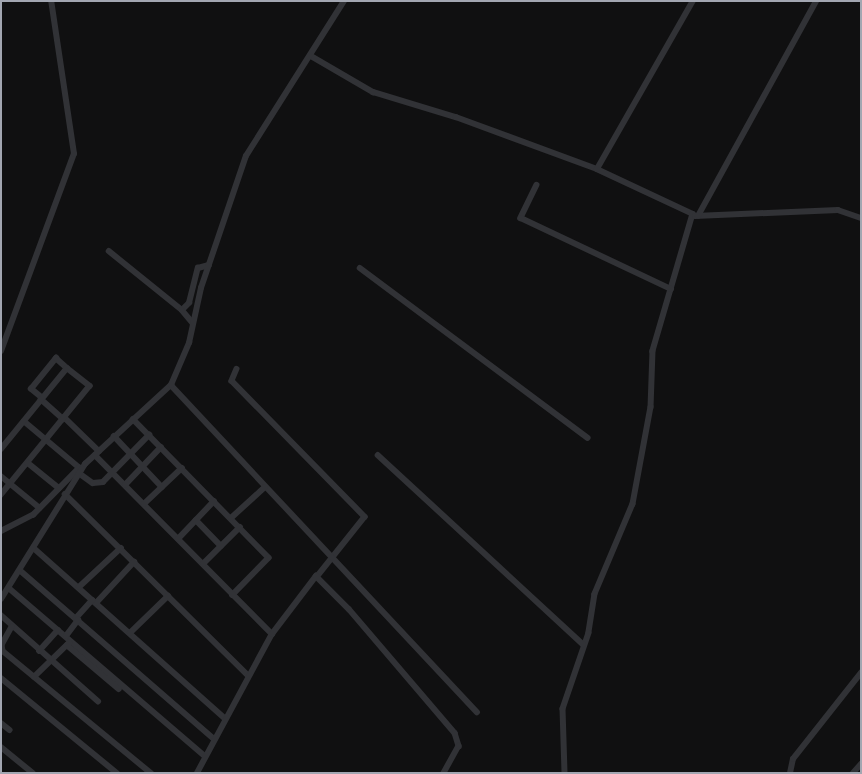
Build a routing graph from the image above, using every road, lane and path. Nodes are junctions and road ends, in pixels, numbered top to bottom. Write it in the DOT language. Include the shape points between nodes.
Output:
graph roads {
  1 [pos="51,1"];
  2 [pos="344,1"];
  3 [pos="693,1"];
  4 [pos="816,1"];
  5 [pos="311,56"];
  6 [pos="597,169"];
  7 [pos="536,185"];
  8 [pos="695,216"];
  9 [pos="861,218"];
  10 [pos="109,251"];
  11 [pos="209,265"];
  12 [pos="360,268"];
  13 [pos="671,289"];
  14 [pos="182,310"];
  15 [pos="192,322"];
  16 [pos="1,351"];
  17 [pos="67,368"];
  18 [pos="237,369"];
  19 [pos="171,385"];
  20 [pos="42,399"];
  21 [pos="64,418"];
  22 [pos="134,419"];
  23 [pos="24,421"];
  24 [pos="149,435"];
  25 [pos="114,436"];
  26 [pos="588,438"];
  27 [pos="46,440"];
  28 [pos="161,448"];
  29 [pos="1,449"];
  30 [pos="97,453"];
  31 [pos="130,454"];
  32 [pos="378,455"];
  33 [pos="28,463"];
  34 [pos="143,467"];
  35 [pos="81,468"];
  36 [pos="182,468"];
  37 [pos="112,472"];
  38 [pos="1,476"];
  39 [pos="10,484"];
  40 [pos="124,484"];
  41 [pos="162,487"];
  42 [pos="59,488"];
  43 [pos="264,488"];
  44 [pos="65,494"];
  45 [pos="1,495"];
  46 [pos="214,501"];
  47 [pos="144,504"];
  48 [pos="40,508"];
  49 [pos="231,518"];
  50 [pos="196,520"];
  51 [pos="240,527"];
  52 [pos="1,531"];
  53 [pos="178,539"];
  54 [pos="222,546"];
  55 [pos="121,548"];
  56 [pos="35,549"];
  57 [pos="334,558"];
  58 [pos="134,562"];
  59 [pos="204,564"];
  60 [pos="21,570"];
  61 [pos="318,576"];
  62 [pos="79,588"];
  63 [pos="5,590"];
  64 [pos="233,595"];
  65 [pos="168,596"];
  66 [pos="1,598"];
  67 [pos="94,601"];
  68 [pos="1,615"];
  69 [pos="77,619"];
  70 [pos="12,627"];
  71 [pos="58,630"];
  72 [pos="130,633"];
  73 [pos="272,634"];
  74 [pos="66,636"];
  75 [pos="70,643"];
  76 [pos="584,644"];
  77 [pos="39,651"];
  78 [pos="51,661"];
  79 [pos="861,673"];
  80 [pos="248,675"];
  81 [pos="34,677"];
  82 [pos="1,678"];
  83 [pos="119,689"];
  84 [pos="98,701"];
  85 [pos="477,712"];
  86 [pos="225,718"];
  87 [pos="1,723"];
  88 [pos="10,730"];
  89 [pos="214,739"];
  90 [pos="1,747"];
  91 [pos="205,756"];
  92 [pos="861,764"];
  93 [pos="33,773"];
  94 [pos="117,773"];
  95 [pos="151,773"];
  96 [pos="197,773"];
  97 [pos="444,773"];
  98 [pos="564,773"];
  99 [pos="790,773"];
  100 [pos="853,773"];
  1 -- 16 [label="street" via="74,154"];
  2 -- 5 [label="street"];
  3 -- 6 [label="street"];
  4 -- 8 [label="street"];
  5 -- 6 [label="street" via="374,92 456,117"];
  5 -- 11 [label="street" via="246,156"];
  6 -- 8 [label="street" via="687,208"];
  7 -- 13 [label="street" via="521,218"];
  8 -- 9 [label="street" via="838,210"];
  8 -- 13 [label="street"];
  10 -- 14 [label="street"];
  11 -- 14 [label="street" via="198,268 189,303"];
  11 -- 15 [label="street"];
  12 -- 26 [label="street"];
  13 -- 76 [label="street" via="652,357 652,397 635,495 595,594 592,620"];
  14 -- 15 [label="street"];
  15 -- 19 [label="street" via="188,344"];
  17 -- 20 [label="street"];
  17 -- 20 [label="street" via="56,358 31,389"];
  17 -- 21 [label="street" via="90,386"];
  18 -- 57 [label="street" via="232,381 365,516"];
  19 -- 22 [label="street"];
  19 -- 43 [label="street"];
  20 -- 21 [label="street"];
  20 -- 23 [label="street"];
  21 -- 27 [label="street"];
  21 -- 30 [label="street"];
  22 -- 24 [label="street"];
  22 -- 25 [label="street"];
  23 -- 27 [label="street"];
  23 -- 29 [label="street"];
  24 -- 28 [label="street"];
  24 -- 31 [label="street"];
  25 -- 30 [label="street"];
  25 -- 31 [label="street"];
  27 -- 33 [label="street"];
  27 -- 35 [label="street"];
  28 -- 34 [label="street"];
  28 -- 36 [label="street"];
  30 -- 35 [label="street"];
  30 -- 37 [label="street"];
  31 -- 34 [label="street"];
  31 -- 37 [label="street"];
  32 -- 76 [label="street"];
  33 -- 39 [label="street"];
  33 -- 42 [label="street"];
  34 -- 40 [label="street"];
  34 -- 41 [label="street"];
  35 -- 37 [label="street" via="94,483 103,482"];
  35 -- 42 [label="street"];
  35 -- 44 [label="street"];
  36 -- 41 [label="street"];
  36 -- 46 [label="street"];
  37 -- 40 [label="street"];
  38 -- 39 [label="street"];
  39 -- 45 [label="street"];
  39 -- 48 [label="street"];
  40 -- 47 [label="street"];
  41 -- 47 [label="street"];
  42 -- 48 [label="street"];
  43 -- 49 [label="street"];
  43 -- 57 [label="street"];
  44 -- 55 [label="street"];
  44 -- 56 [label="street"];
  46 -- 49 [label="street"];
  46 -- 50 [label="street"];
  47 -- 53 [label="street"];
  48 -- 52 [label="street"];
  49 -- 51 [label="street"];
  50 -- 53 [label="street"];
  50 -- 54 [label="street"];
  51 -- 54 [label="street"];
  51 -- 64 [label="street" via="270,560"];
  53 -- 59 [label="street"];
  54 -- 59 [label="street"];
  55 -- 58 [label="street"];
  55 -- 62 [label="street"];
  56 -- 60 [label="street"];
  56 -- 62 [label="street"];
  57 -- 61 [label="street"];
  57 -- 85 [label="street"];
  58 -- 65 [label="street"];
  58 -- 67 [label="street"];
  59 -- 64 [label="street"];
  60 -- 63 [label="street"];
  60 -- 69 [label="street"];
  61 -- 73 [label="street" via="305,586"];
  61 -- 97 [label="street" via="456,733 459,746"];
  62 -- 67 [label="street"];
  63 -- 66 [label="street"];
  63 -- 71 [label="street"];
  64 -- 73 [label="street"];
  65 -- 72 [label="street"];
  65 -- 80 [label="street"];
  67 -- 69 [label="street"];
  67 -- 72 [label="street"];
  68 -- 70 [label="street"];
  69 -- 74 [label="street"];
  69 -- 89 [label="street"];
  70 -- 77 [label="street"];
  70 -- 81 [label="street" via="2,650"];
  71 -- 74 [label="street"];
  71 -- 77 [label="street"];
  72 -- 86 [label="street"];
  73 -- 80 [label="street"];
  74 -- 75 [label="street"];
  75 -- 78 [label="street"];
  75 -- 83 [label="street"];
  75 -- 91 [label="street"];
  76 -- 98 [label="street" via="562,716"];
  77 -- 78 [label="street"];
  78 -- 81 [label="street"];
  78 -- 84 [label="street"];
  79 -- 99 [label="street" via="793,759"];
  80 -- 86 [label="street"];
  81 -- 95 [label="street"];
  82 -- 94 [label="street"];
  86 -- 89 [label="street"];
  87 -- 88 [label="street"];
  89 -- 91 [label="street"];
  90 -- 93 [label="street"];
  91 -- 96 [label="street"];
  92 -- 100 [label="street"];
}
